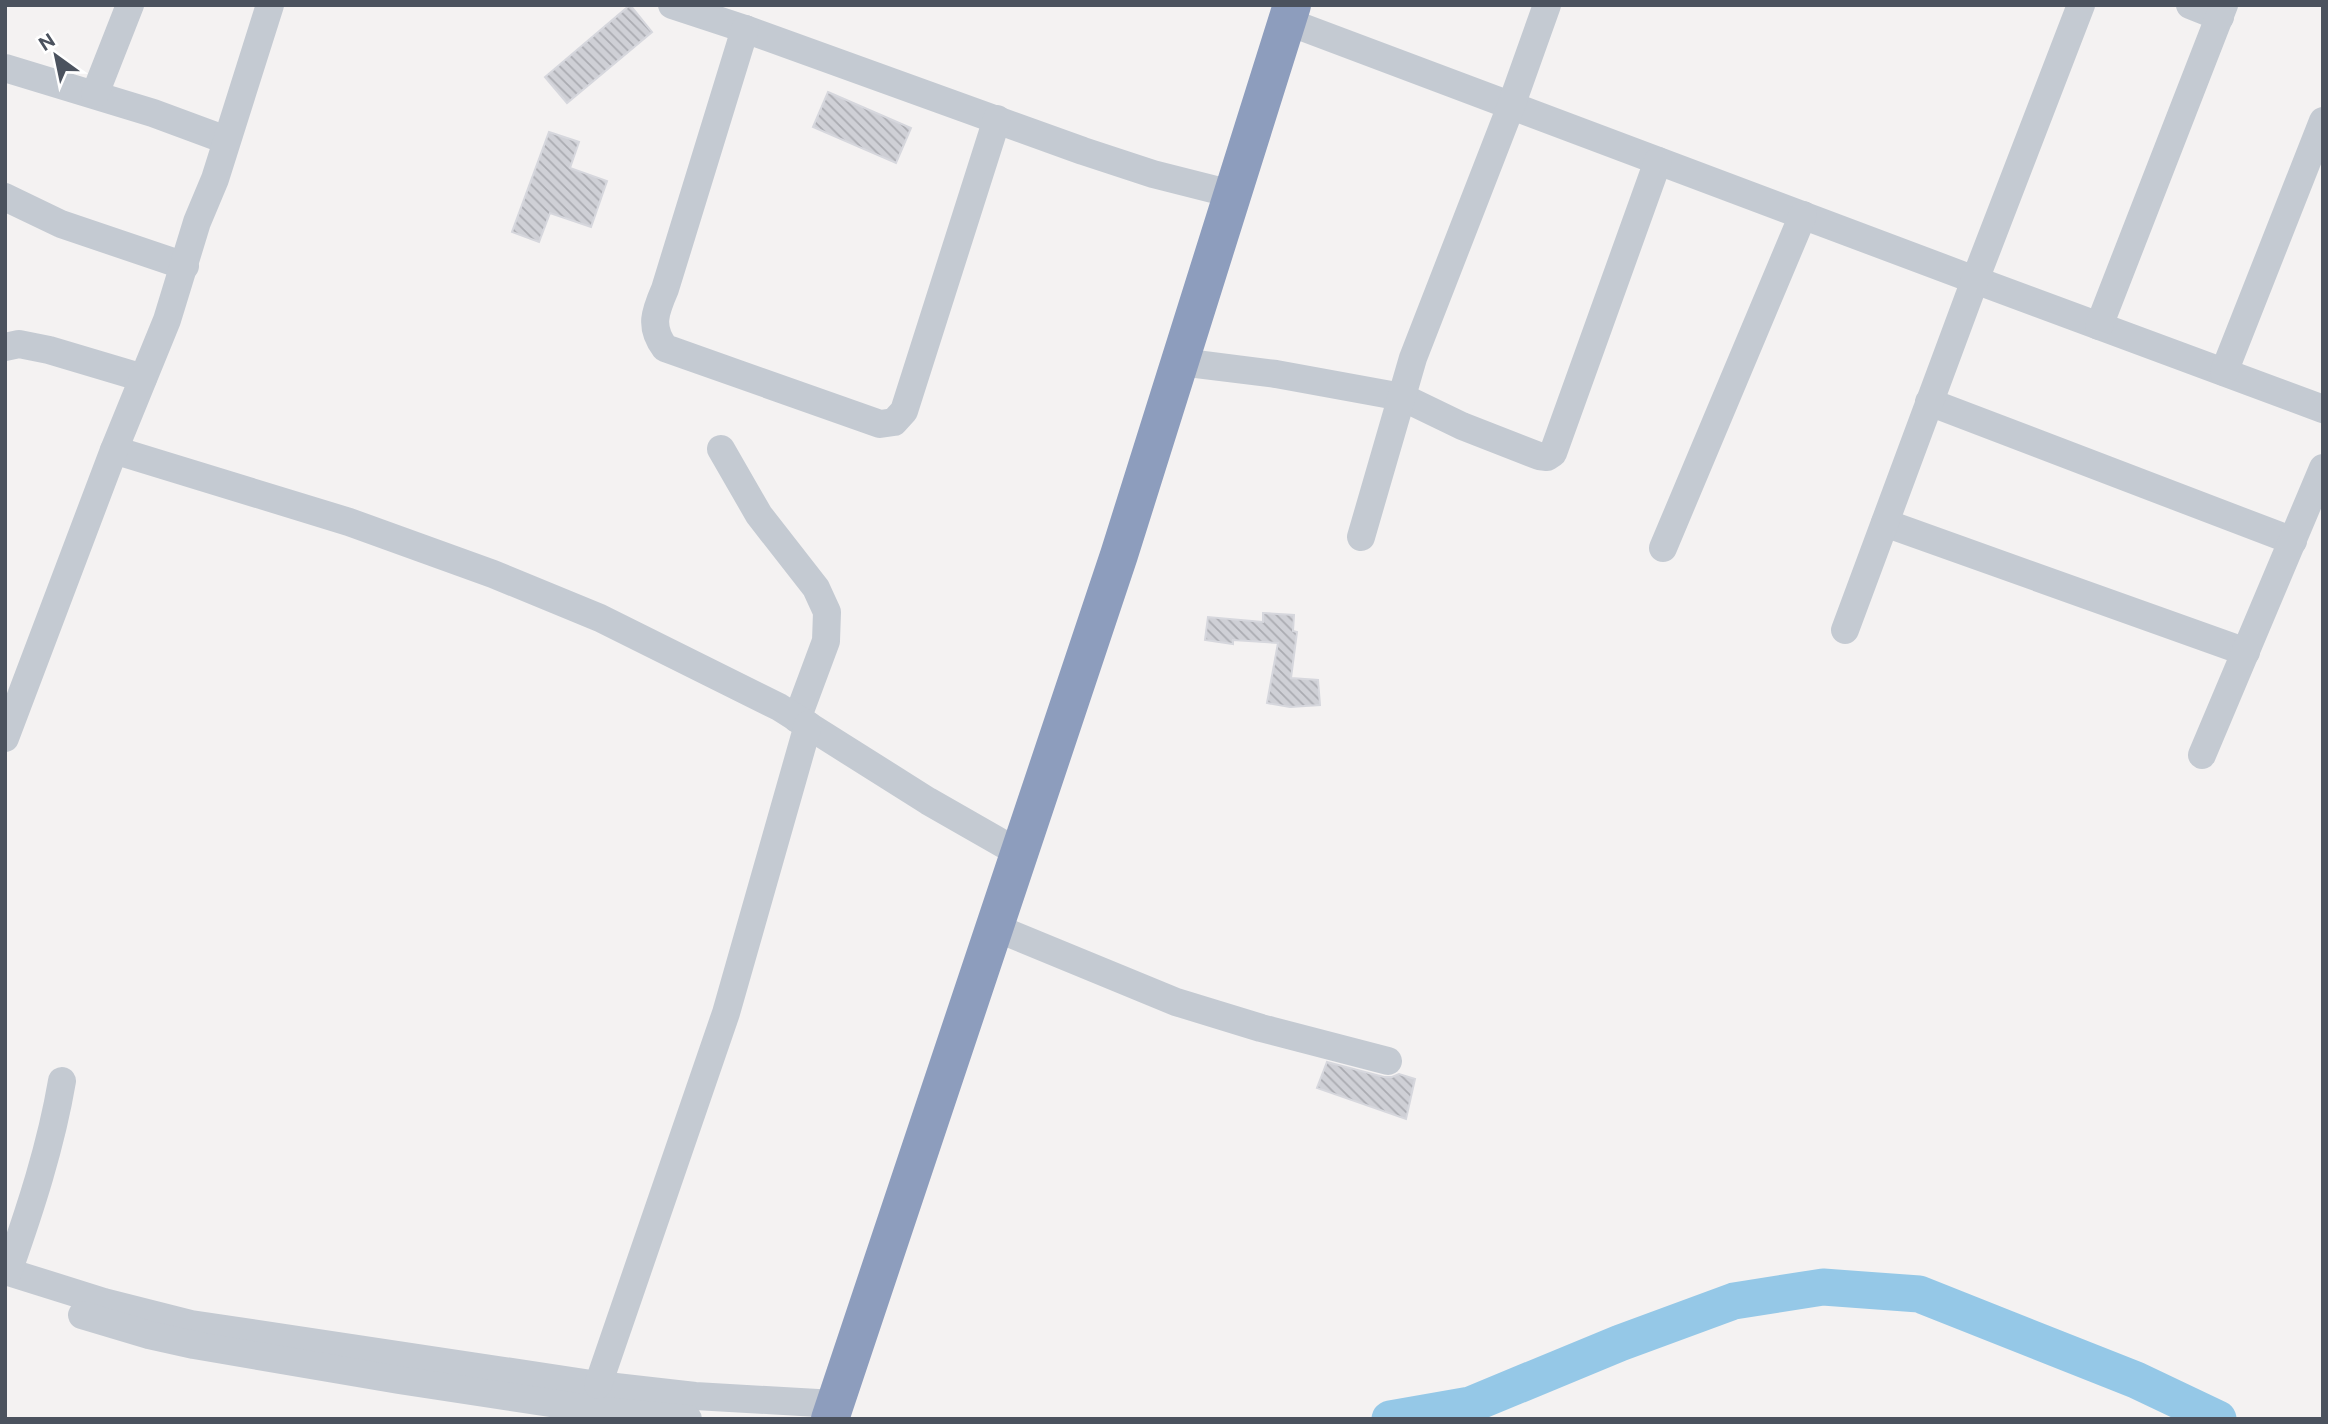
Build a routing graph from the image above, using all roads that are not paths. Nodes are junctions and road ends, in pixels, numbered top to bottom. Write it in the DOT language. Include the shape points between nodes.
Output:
graph roads {
  1 [pos="130,5"];
  2 [pos="270,5"];
  3 [pos="1547,5"];
  4 [pos="2081,5"];
  5 [pos="2190,5"];
  6 [pos="683,7"];
  7 [pos="2222,11"];
  8 [pos="1289,13"];
  9 [pos="745,29"];
  10 [pos="5,68"];
  11 [pos="95,94"];
  12 [pos="1511,106"];
  13 [pos="997,120"];
  14 [pos="2323,121"];
  15 [pos="226,141"];
  16 [pos="1658,160"];
  17 [pos="1232,194"];
  18 [pos="5,197"];
  19 [pos="1803,215"];
  20 [pos="184,265"];
  21 [pos="1975,280"];
  22 [pos="2099,326"];
  23 [pos="5,347"];
  24 [pos="1180,362"];
  25 [pos="2224,372"];
  26 [pos="143,378"];
  27 [pos="1402,397"];
  28 [pos="1930,402"];
  29 [pos="2323,408"];
  30 [pos="721,449"];
  31 [pos="114,450"];
  32 [pos="2323,468"];
  33 [pos="1885,523"];
  34 [pos="1361,537"];
  35 [pos="2293,541"];
  36 [pos="1663,548"];
  37 [pos="1845,631"];
  38 [pos="2246,652"];
  39 [pos="15,683"];
  40 [pos="802,722"];
  41 [pos="5,738"];
  42 [pos="2202,755"];
  43 [pos="1019,853"];
  44 [pos="994,927"];
  45 [pos="1388,1061"];
  46 [pos="62,1081"];
  47 [pos="6,1278"];
  48 [pos="575,1398"];
  49 [pos="833,1411"];
  50 [pos="688,1419"];
  1 -- 11 [label="street"];
  2 -- 15 [label="street"];
  3 -- 12 [label="street"];
  4 -- 21 [label="street"];
  5 -- 7 [label="street"];
  6 -- 9 [label="street"];
  7 -- 22 [label="street"];
  8 -- 12 [label="street"];
  8 -- 17 [label="highway"];
  9 -- 13 [label="street"];
  9 -- 13 [label="street" via="657,307 654,323 665,348 880,424 894,422 904,411"];
  10 -- 11 [label="street"];
  11 -- 15 [label="street"];
  12 -- 16 [label="street"];
  12 -- 27 [label="street"];
  13 -- 17 [label="street" via="1153,174"];
  14 -- 25 [label="street"];
  15 -- 20 [label="street"];
  16 -- 19 [label="street"];
  16 -- 27 [label="street" via="1553,453 1539,457"];
  17 -- 24 [label="highway"];
  18 -- 20 [label="street" via="61,224"];
  19 -- 21 [label="street"];
  19 -- 36 [label="street"];
  20 -- 26 [label="street"];
  21 -- 22 [label="street"];
  21 -- 28 [label="street"];
  22 -- 25 [label="street"];
  23 -- 26 [label="street" via="19,344 49,350"];
  24 -- 27 [label="street"];
  24 -- 43 [label="highway"];
  25 -- 29 [label="street"];
  26 -- 31 [label="street"];
  27 -- 34 [label="street"];
  28 -- 33 [label="street"];
  28 -- 35 [label="street"];
  30 -- 40 [label="street" via="759,514 816,588 827,612 826,641"];
  31 -- 39 [label="street"];
  31 -- 40 [label="street" via="349,522 493,574 600,618"];
  32 -- 35 [label="street"];
  33 -- 37 [label="street"];
  33 -- 38 [label="street"];
  35 -- 38 [label="street"];
  38 -- 42 [label="street"];
  39 -- 41 [label="street"];
  40 -- 43 [label="street"];
  40 -- 48 [label="street" via="726,1013"];
  43 -- 44 [label="highway"];
  44 -- 45 [label="street" via="1177,1002"];
  44 -- 49 [label="highway"];
  46 -- 47 [label="street"];
  47 -- 48 [label="street" via="101,1311 191,1324 302,1352"];
  48 -- 49 [label="street" via="695,1396"];
  48 -- 50 [label="street"];
}
